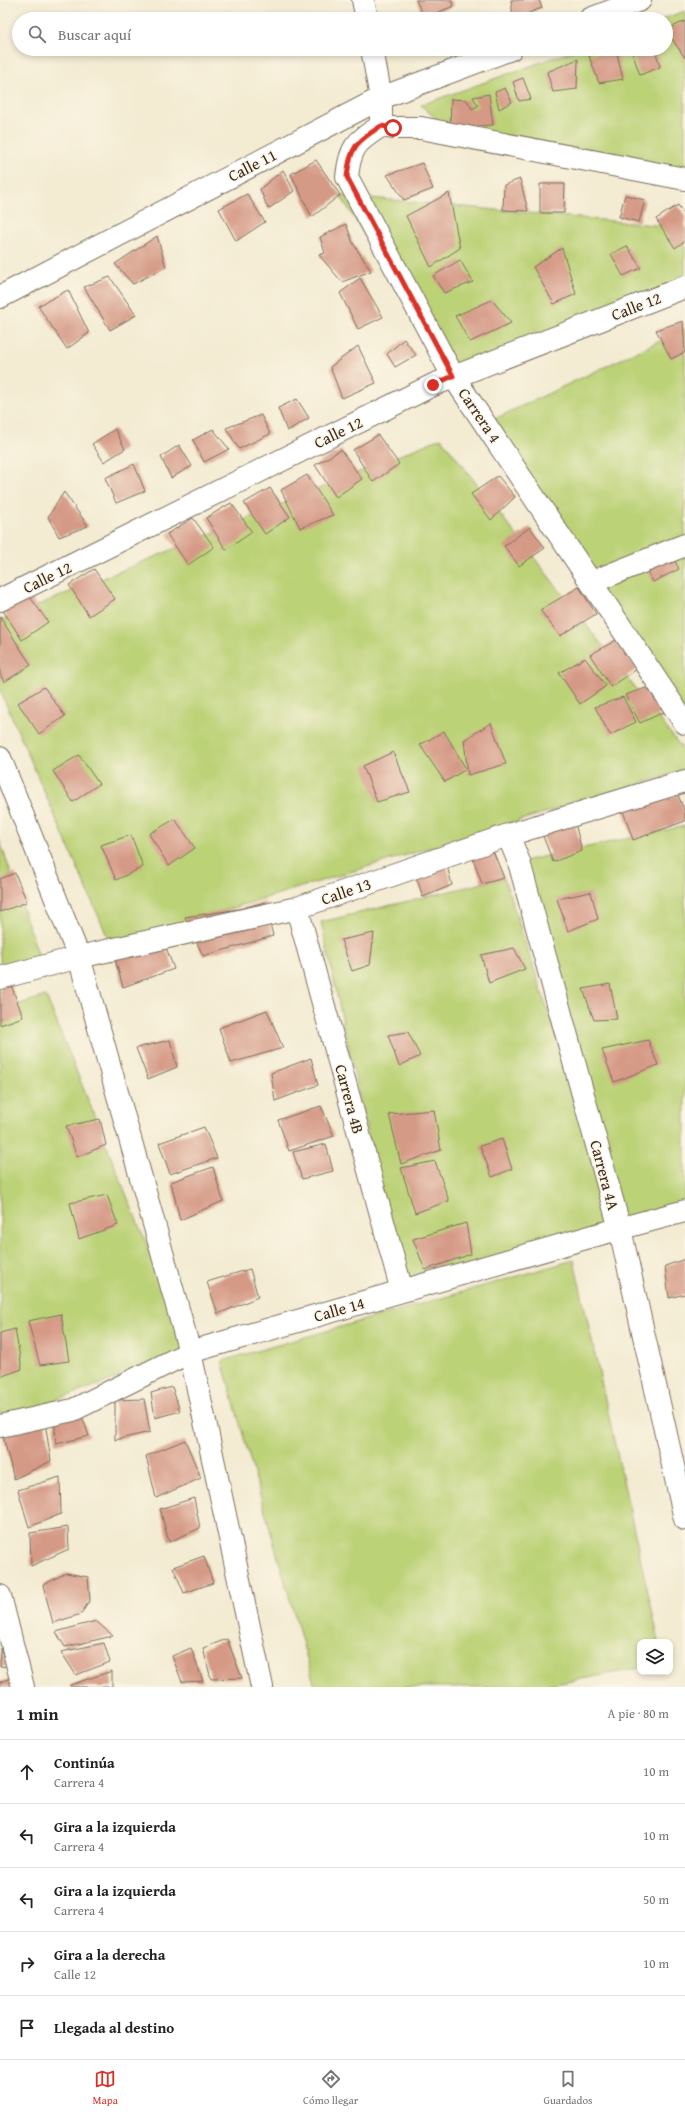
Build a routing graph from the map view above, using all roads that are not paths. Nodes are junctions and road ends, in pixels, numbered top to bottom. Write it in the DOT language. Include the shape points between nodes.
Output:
graph roads {
  1 [pos="363,0"];
  2 [pos="640,0"];
  3 [pos="366,12"];
  4 [pos="608,12"];
  5 [pos="373,56"];
  6 [pos="493,56"];
  7 [pos="382,98"];
  8 [pos="381,126"];
  9 [pos="685,179"];
  10 [pos="685,287"];
  11 [pos="0,297"];
  12 [pos="453,376"];
  13 [pos="685,545"];
  14 [pos="592,582"];
  15 [pos="0,600"];
  16 [pos="685,723"];
  17 [pos="0,758"];
  18 [pos="685,781"];
  19 [pos="508,835"];
  20 [pos="297,908"];
  21 [pos="79,957"];
  22 [pos="0,978"];
  23 [pos="685,1211"];
  24 [pos="620,1229"];
  25 [pos="402,1291"];
  26 [pos="190,1352"];
  27 [pos="0,1426"];
  28 [pos="685,1519"];
  29 [pos="0,1596"];
  30 [pos="23,1687"];
  31 [pos="262,1687"];
  1 -- 3 [label="street"];
  2 -- 4 [label="street"];
  5 -- 7 [label="street"];
  6 -- 7 [label="street, Calle 11"];
  7 -- 8 [label="street"];
  7 -- 11 [label="street, Calle 11"];
  8 -- 9 [label="street" via="421,128"];
  8 -- 12 [label="street, Carrera 4" via="362,138 349,156 347,177"];
  10 -- 12 [label="street, Calle 12"];
  12 -- 14 [label="street, Carrera 4"];
  12 -- 15 [label="street, Calle 12"];
  13 -- 14 [label="street"];
  14 -- 16 [label="street, Carrera 4"];
  17 -- 21 [label="street"];
  18 -- 19 [label="street, Calle 13"];
  19 -- 20 [label="street, Calle 13"];
  19 -- 24 [label="street, Carrera 4A" via="519,862"];
  20 -- 21 [label="street, Calle 13"];
  20 -- 25 [label="street, Carrera 4B"];
  21 -- 22 [label="street, Calle 13"];
  21 -- 26 [label="street"];
  23 -- 24 [label="street, Calle 14"];
  24 -- 25 [label="street, Calle 14"];
  24 -- 28 [label="street, Carrera 4A"];
  25 -- 26 [label="street, Calle 14"];
  26 -- 27 [label="street, Calle 14" via="73,1410"];
  26 -- 31 [label="street"];
  29 -- 30 [label="street"];
}
